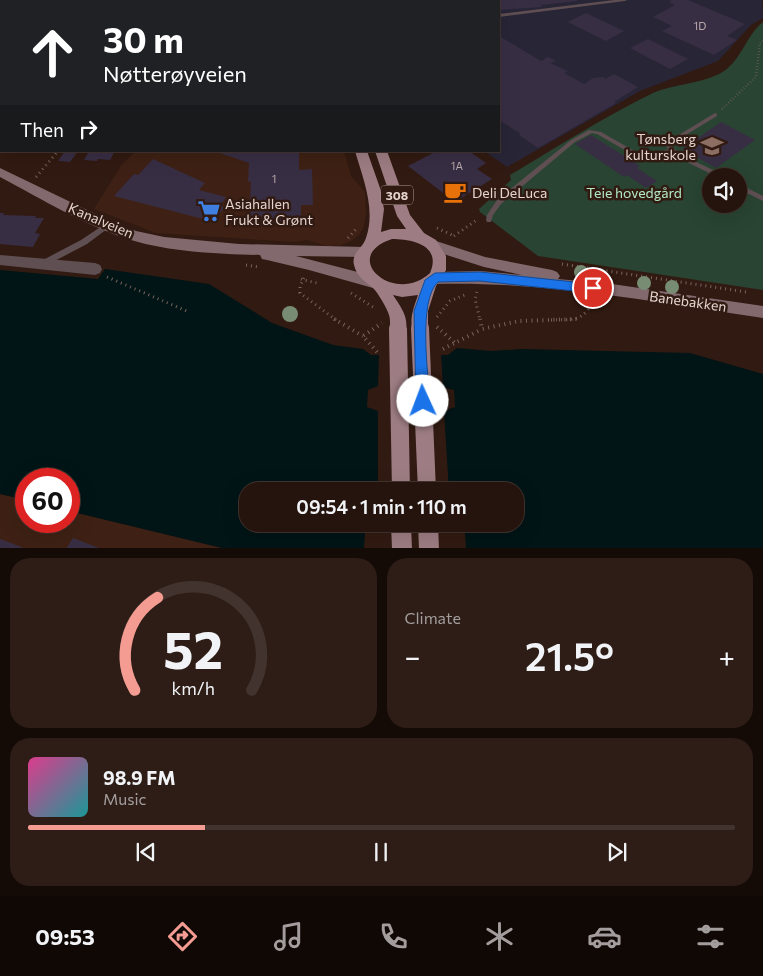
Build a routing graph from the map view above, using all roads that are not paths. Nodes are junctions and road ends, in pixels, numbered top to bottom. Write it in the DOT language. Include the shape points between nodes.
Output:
graph roads {
  1 [pos="625,0"];
  2 [pos="500,16"];
  3 [pos="715,114"];
  4 [pos="671,150"];
  5 [pos="361,152"];
  6 [pos="381,152"];
  7 [pos="703,168"];
  8 [pos="0,172"];
  9 [pos="747,191"];
  10 [pos="763,200"];
  11 [pos="489,220"];
  12 [pos="107,226"];
  13 [pos="419,236"];
  14 [pos="433,245"];
  15 [pos="368,246"];
  16 [pos="239,249"];
  17 [pos="0,260"];
  18 [pos="42,264"];
  19 [pos="100,273"];
  20 [pos="432,280"];
  21 [pos="377,285"];
  22 [pos="612,290"];
  23 [pos="763,312"];
  24 [pos="400,482"];
  25 [pos="427,482"];
  26 [pos="401,532"];
  27 [pos="428,532"];
  28 [pos="402,548"];
  29 [pos="429,548"];
  1 -- 2 [label="lane"];
  3 -- 4 [label="lane" via="674,140 669,146"];
  4 -- 7 [label="lane"];
  4 -- 11 [label="lane" via="644,159 591,131 573,141 499,202"];
  5 -- 15 [label="main road, 308" via="377,209"];
  6 -- 13 [label="main road, 308" via="404,216"];
  8 -- 12 [label="street, Kanalveien"];
  9 -- 10 [label="lane"];
  12 -- 16 [label="street, Kanalveien" via="164,242"];
  12 -- 18 [label="lane"];
  13 -- 14 [label="main road, 308"];
  13 -- 15 [label="main road, 308" via="391,234"];
  14 -- 20 [label="main road" via="441,261 440,269"];
  14 -- 22 [label="street, Banebakken" via="484,262"];
  15 -- 16 [label="street, Kanalveien"];
  15 -- 21 [label="main road, 308" via="362,260 363,269"];
  16 -- 21 [label="street, Kanalveien" via="309,264"];
  17 -- 18 [label="street"];
  18 -- 19 [label="street"];
  20 -- 21 [label="main road" via="422,287 406,291 388,290"];
  20 -- 22 [label="street, Banebakken" via="480,277"];
  20 -- 25 [label="main road, bridge" via="420,311 430,327"];
  21 -- 24 [label="main road, 308, bridge" via="397,314 388,327"];
  22 -- 23 [label="street, Banebakken"];
  26 -- 28 [label="main road"];
  27 -- 29 [label="main road"];
}
